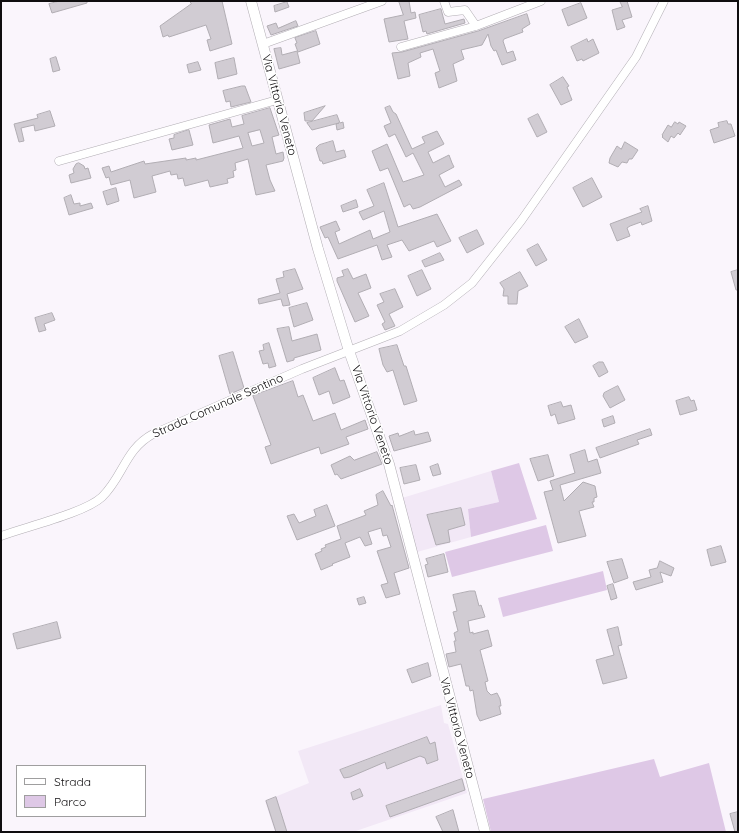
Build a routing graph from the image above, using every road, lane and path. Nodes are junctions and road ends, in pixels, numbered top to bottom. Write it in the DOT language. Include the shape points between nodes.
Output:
graph roads {
  1 [pos="252,1"];
  2 [pos="382,1"];
  3 [pos="444,1"];
  4 [pos="540,1"];
  5 [pos="664,1"];
  6 [pos="476,26"];
  7 [pos="263,44"];
  8 [pos="401,47"];
  9 [pos="277,100"];
  10 [pos="60,161"];
  11 [pos="349,350"];
  12 [pos="1,536"];
  13 [pos="485,832"];
  1 -- 7 [label="street, Via Vittorio Veneto"];
  2 -- 7 [label="street"];
  3 -- 6 [label="street" via="448,12 465,10"];
  4 -- 6 [label="street"];
  5 -- 11 [label="street, Strada Comunale Sentino" via="636,57 521,221 472,283 425,318 400,331"];
  6 -- 8 [label="street"];
  7 -- 9 [label="street, Via Vittorio Veneto"];
  9 -- 10 [label="street"];
  9 -- 11 [label="street, Via Vittorio Veneto"];
  11 -- 12 [label="street, Strada Comunale Sentino" via="153,434 128,456 109,488 97,501 63,516"];
  11 -- 13 [label="street, Via Vittorio Veneto" via="389,464"];
}
